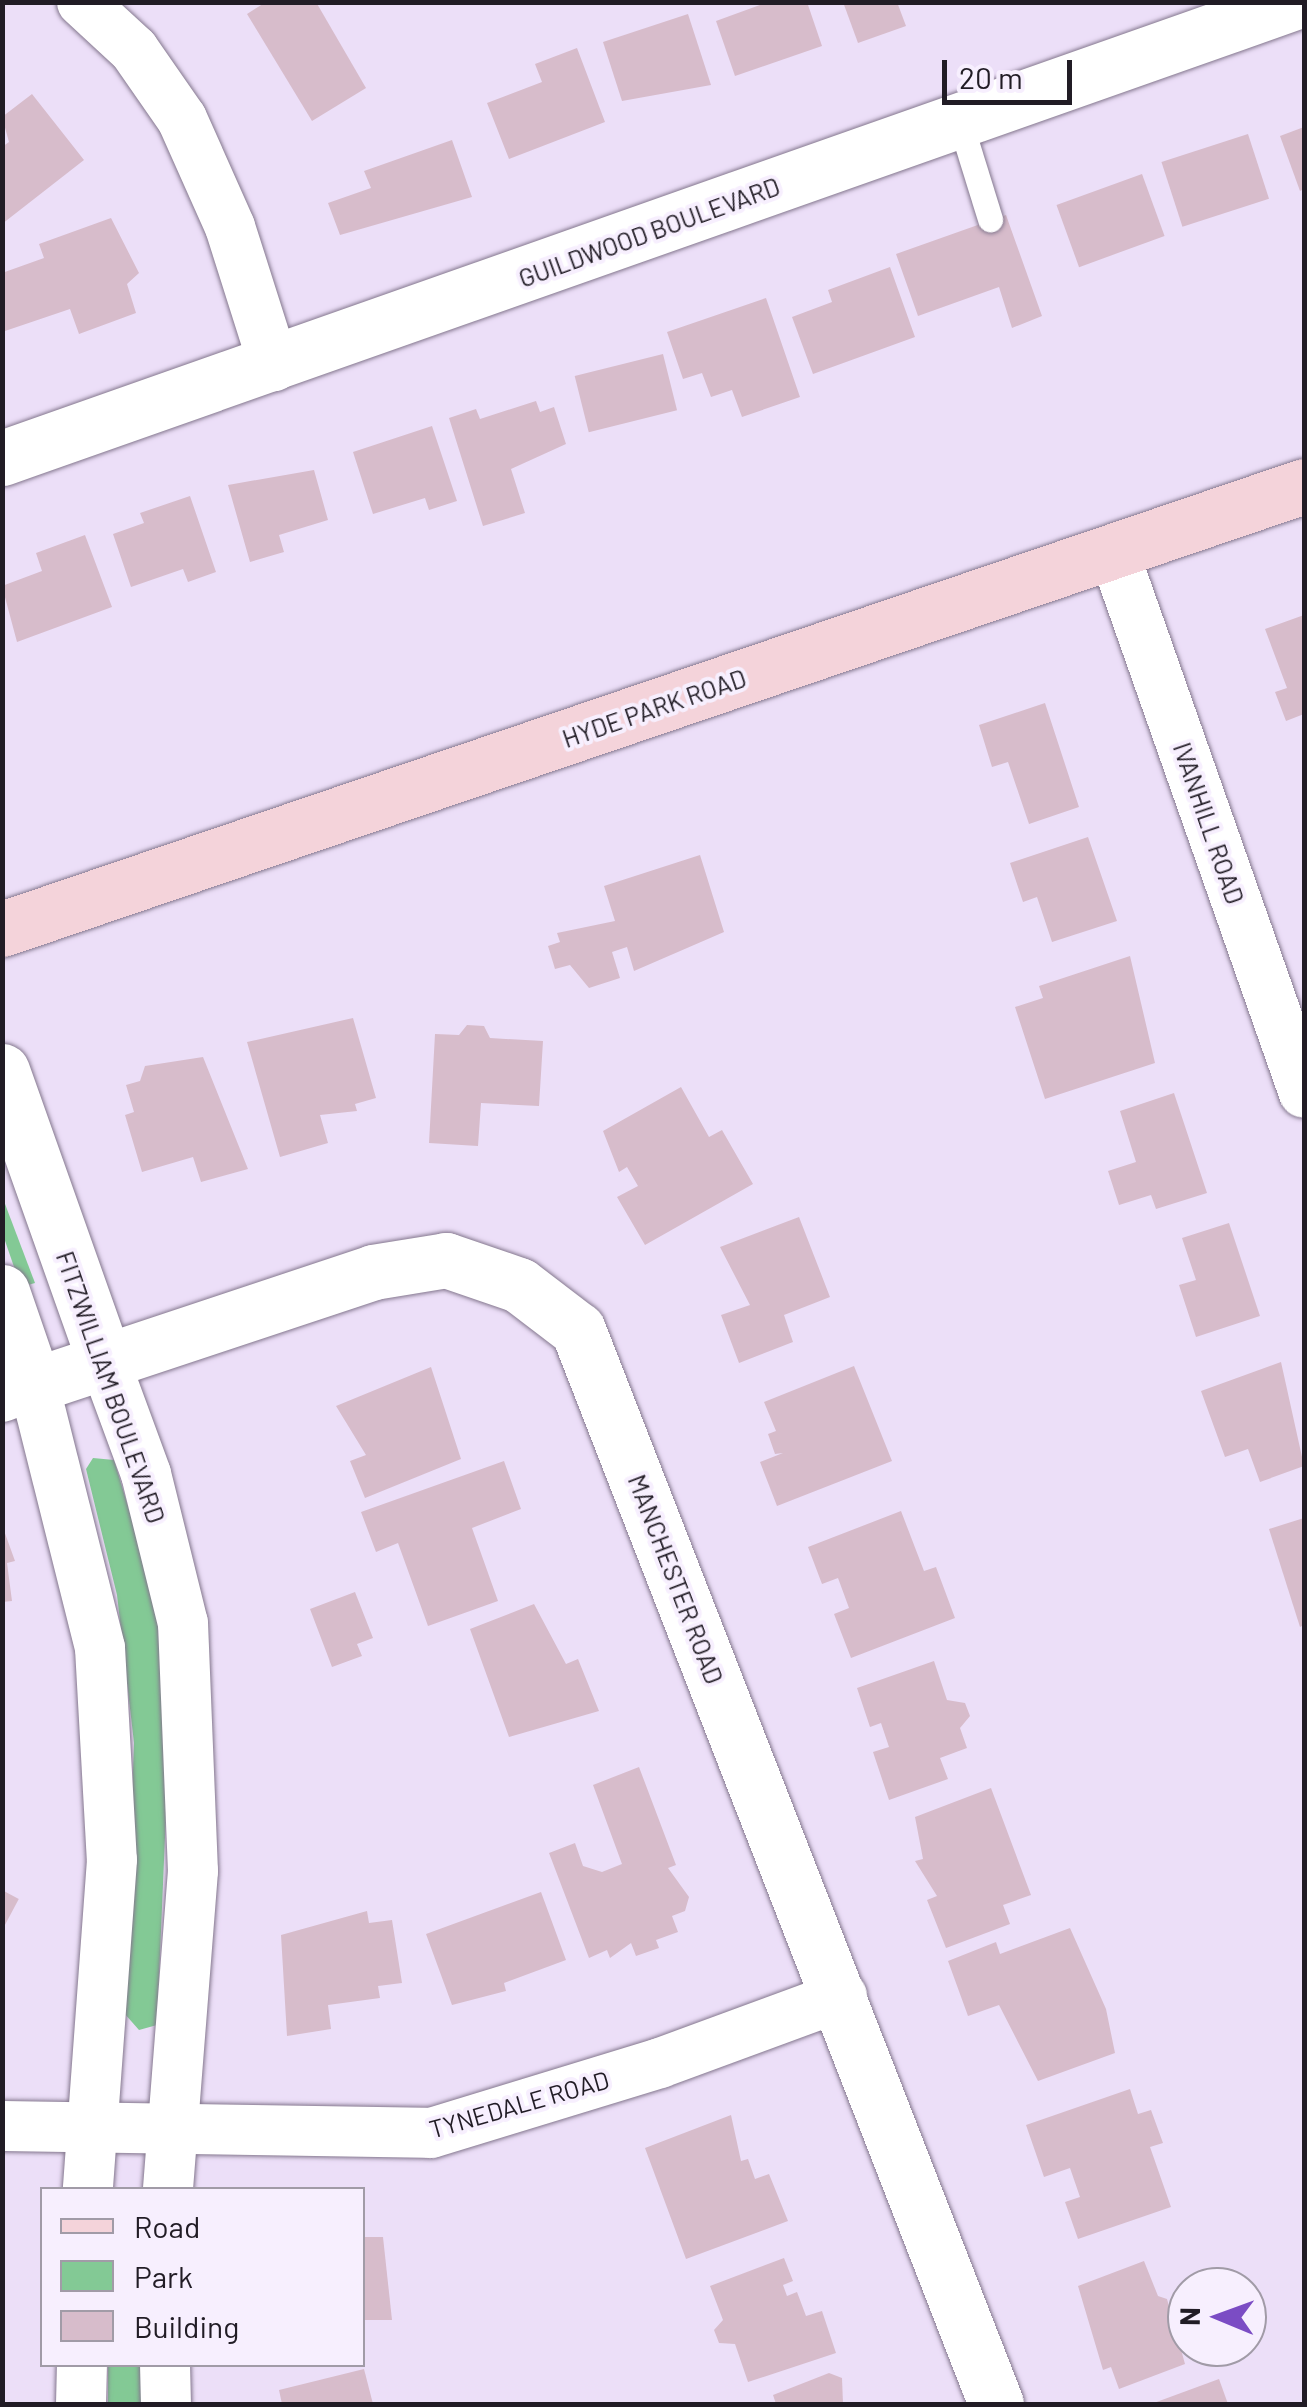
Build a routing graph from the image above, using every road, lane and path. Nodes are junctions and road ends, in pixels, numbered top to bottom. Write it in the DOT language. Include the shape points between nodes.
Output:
graph roads {
  1 [pos="82,2"];
  2 [pos="1295,2"];
  3 [pos="960,122"];
  4 [pos="990,218"];
  5 [pos="274,366"];
  6 [pos="2,458"];
  7 [pos="1304,486"];
  8 [pos="1114,553"];
  9 [pos="2,928"];
  10 [pos="2,1070"];
  11 [pos="1304,1093"];
  12 [pos="2,1292"];
  13 [pos="103,1357"];
  14 [pos="18,1391"];
  15 [pos="842,1996"];
  16 [pos="2,2126"];
  17 [pos="91,2130"];
  18 [pos="169,2130"];
  19 [pos="88,2187"];
  20 [pos="168,2187"];
  21 [pos="82,2367"];
  22 [pos="165,2367"];
  23 [pos="81,2404"];
  24 [pos="166,2404"];
  25 [pos="996,2404"];
  1 -- 5 [label="street" via="134,50 182,119 230,227"];
  2 -- 3 [label="street, GUILDWOOD BOULEVARD"];
  3 -- 4 [label="lane"];
  3 -- 5 [label="street, GUILDWOOD BOULEVARD"];
  5 -- 6 [label="street, GUILDWOOD BOULEVARD"];
  7 -- 8 [label="main road, HYDE PARK ROAD"];
  8 -- 9 [label="main road, HYDE PARK ROAD"];
  8 -- 11 [label="street, IVANHILL ROAD"];
  10 -- 13 [label="street, FITZWILLIAM BOULEVARD"];
  12 -- 14 [label="street"];
  13 -- 14 [label="street, MANCHESTER ROAD"];
  13 -- 15 [label="street, MANCHESTER ROAD" via="373,1272 446,1260 519,1285 578,1330"];
  13 -- 18 [label="street, FITZWILLIAM BOULEVARD" via="146,1474 183,1623 192,1871"];
  14 -- 17 [label="street" via="100,1648 112,1860"];
  15 -- 18 [label="street, TYNEDALE ROAD" via="660,2063 431,2132"];
  15 -- 25 [label="street, MANCHESTER ROAD"];
  16 -- 17 [label="street, TYNEDALE ROAD"];
  17 -- 18 [label="street, TYNEDALE ROAD"];
  17 -- 19 [label="street"];
  18 -- 20 [label="street, FITZWILLIAM BOULEVARD"];
  21 -- 23 [label="street"];
  22 -- 24 [label="street"];
}
